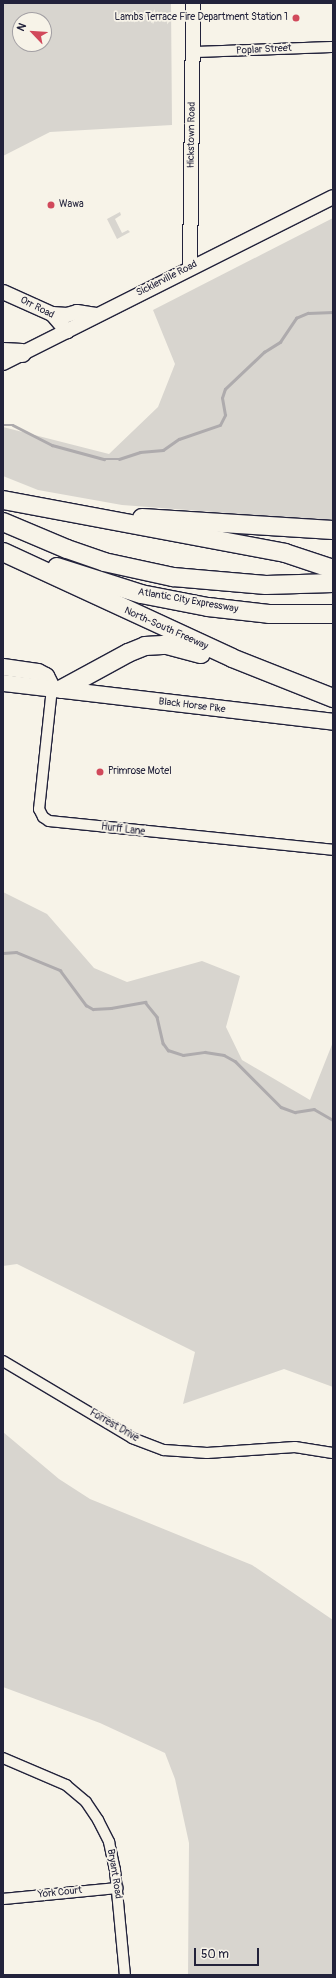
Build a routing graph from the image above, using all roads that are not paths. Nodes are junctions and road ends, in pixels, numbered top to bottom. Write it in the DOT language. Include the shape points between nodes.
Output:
graph roads {
  1 [pos="193,3"];
  2 [pos="333,47"];
  3 [pos="194,52"];
  4 [pos="333,197"];
  5 [pos="190,267"];
  6 [pos="3,292"];
  7 [pos="52,314"];
  8 [pos="96,315"];
  9 [pos="67,331"];
  10 [pos="3,352"];
  11 [pos="22,353"];
  12 [pos="3,363"];
  13 [pos="3,500"];
  14 [pos="74,516"];
  15 [pos="3,522"];
  16 [pos="333,530"];
  17 [pos="3,544"];
  18 [pos="3,552"];
  19 [pos="332,578"];
  20 [pos="333,614"];
  21 [pos="3,667"];
  22 [pos="284,679"];
  23 [pos="3,683"];
  24 [pos="57,689"];
  25 [pos="333,698"];
  26 [pos="333,722"];
  27 [pos="333,850"];
  28 [pos="3,1361"];
  29 [pos="333,1452"];
  30 [pos="3,1758"];
  31 [pos="117,1888"];
  32 [pos="3,1899"];
  33 [pos="125,1975"];
  1 -- 3 [label="main road, Hickstown Road"];
  2 -- 3 [label="street, Poplar Street"];
  3 -- 5 [label="main road, Hickstown Road"];
  4 -- 5 [label="main road, Sicklerville Road"];
  5 -- 8 [label="main road, Sicklerville Road"];
  6 -- 7 [label="main road, Orr Road"];
  7 -- 8 [label="main road" via="67,315 77,312"];
  7 -- 9 [label="main road, Orr Road"];
  8 -- 9 [label="main road, Sicklerville Road"];
  9 -- 11 [label="main road, Sicklerville Road"];
  10 -- 11 [label="highway"];
  11 -- 12 [label="main road, Sicklerville Road"];
  13 -- 14 [label="highway"];
  14 -- 16 [label="highway"];
  14 -- 19 [label="highway" via="286,553"];
  15 -- 19 [label="highway, Atlantic City Expressway" via="104,562 173,578 266,585"];
  17 -- 20 [label="highway, Atlantic City Expressway" via="80,576 164,599 269,614"];
  18 -- 22 [label="highway, North-South Freeway" via="232,658"];
  21 -- 24 [label="main road" via="38,672 46,676"];
  22 -- 24 [label="highway" via="167,645 145,646 128,652"];
  22 -- 25 [label="highway, North-South Freeway"];
  23 -- 24 [label="main road, Black Horse Pike"];
  24 -- 26 [label="main road, Black Horse Pike"];
  24 -- 27 [label="street, Hurff Lane" via="41,778 39,809 43,817 49,821 156,834"];
  28 -- 29 [label="street, Forrest Drive" via="122,1432 164,1450 207,1453 295,1447"];
  30 -- 31 [label="street, Bryant Road" via="54,1778 86,1802 109,1842"];
  31 -- 32 [label="street, York Court"];
  31 -- 33 [label="street, Bryant Road"];
}
